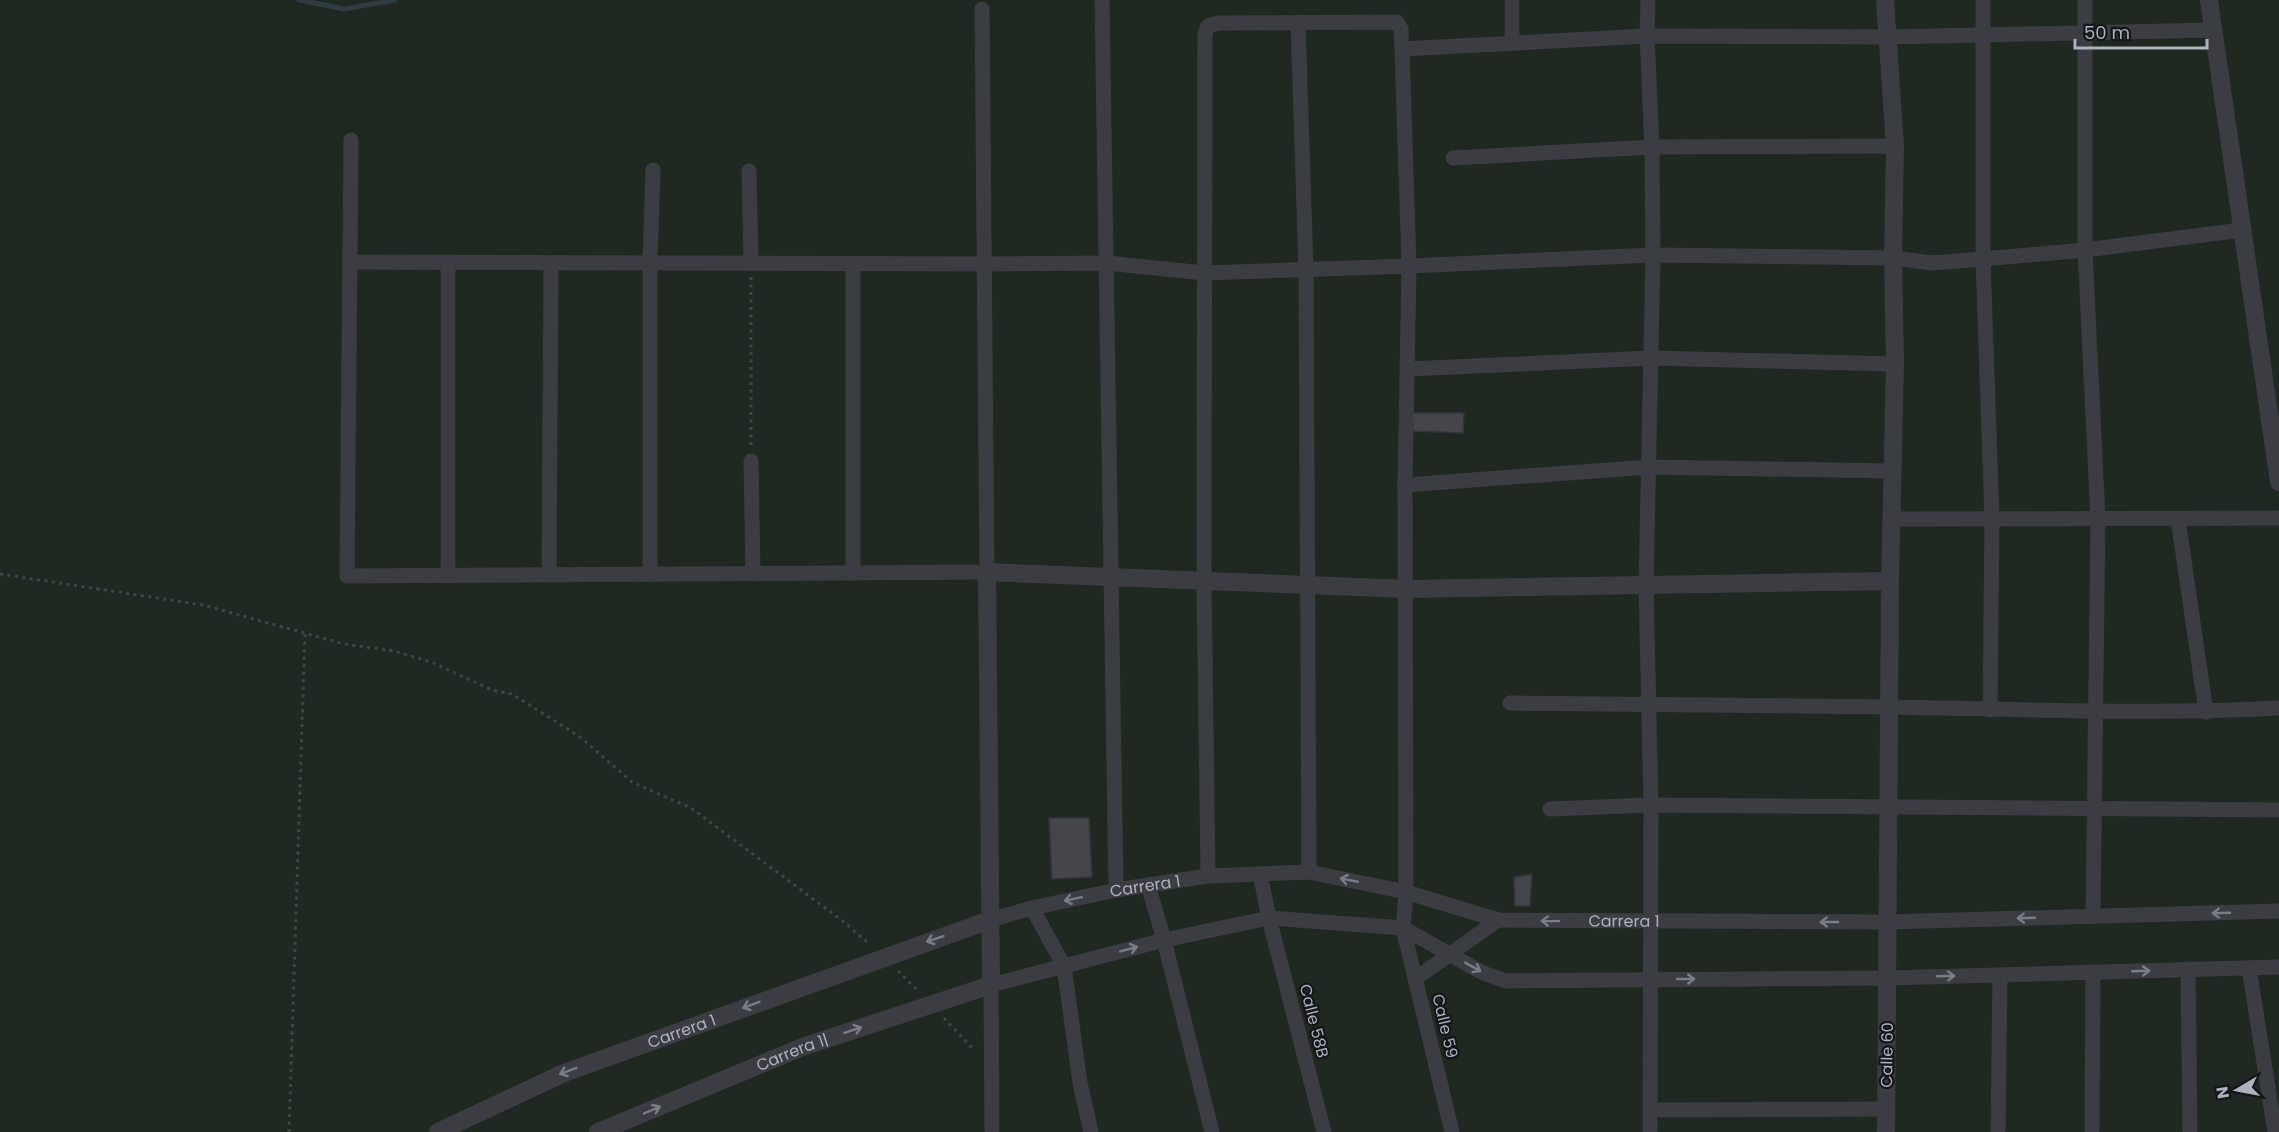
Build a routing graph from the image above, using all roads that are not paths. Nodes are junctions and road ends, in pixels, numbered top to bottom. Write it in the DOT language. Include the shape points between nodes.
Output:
graph roads {
  1 [pos="1102,0"];
  2 [pos="1512,0"];
  3 [pos="1648,0"];
  4 [pos="1885,0"];
  5 [pos="1983,0"];
  6 [pos="2085,0"];
  7 [pos="2209,0"];
  8 [pos="982,9"];
  9 [pos="1298,23"];
  10 [pos="2213,30"];
  11 [pos="2084,34"];
  12 [pos="1983,35"];
  13 [pos="1647,36"];
  14 [pos="1889,37"];
  15 [pos="1512,43"];
  16 [pos="1402,49"];
  17 [pos="351,140"];
  18 [pos="1895,146"];
  19 [pos="1652,147"];
  20 [pos="1453,158"];
  21 [pos="653,170"];
  22 [pos="748,171"];
  23 [pos="2242,230"];
  24 [pos="2085,250"];
  25 [pos="1653,255"];
  26 [pos="1893,258"];
  27 [pos="1983,259"];
  28 [pos="350,262"];
  29 [pos="448,262"];
  30 [pos="551,262"];
  31 [pos="650,263"];
  32 [pos="752,263"];
  33 [pos="1107,263"];
  34 [pos="852,264"];
  35 [pos="984,264"];
  36 [pos="1409,266"];
  37 [pos="1306,269"];
  38 [pos="1204,273"];
  39 [pos="1651,358"];
  40 [pos="1895,364"];
  41 [pos="1407,369"];
  42 [pos="751,461"];
  43 [pos="1648,467"];
  44 [pos="1892,471"];
  45 [pos="2279,482"];
  46 [pos="1406,485"];
  47 [pos="2098,518"];
  48 [pos="2279,518"];
  49 [pos="1891,519"];
  50 [pos="1992,519"];
  51 [pos="2178,519"];
  52 [pos="987,572"];
  53 [pos="853,573"];
  54 [pos="650,574"];
  55 [pos="753,574"];
  56 [pos="549,575"];
  57 [pos="448,576"];
  58 [pos="1112,577"];
  59 [pos="1204,581"];
  60 [pos="1890,581"];
  61 [pos="1306,585"];
  62 [pos="1646,586"];
  63 [pos="1407,589"];
  64 [pos="1510,703"];
  65 [pos="1647,704"];
  66 [pos="1889,707"];
  67 [pos="2279,708"];
  68 [pos="1990,710"];
  69 [pos="2095,712"];
  70 [pos="2206,712"];
  71 [pos="1651,806"];
  72 [pos="1888,808"];
  73 [pos="1550,809"];
  74 [pos="2094,810"];
  75 [pos="2279,810"];
  76 [pos="1309,872"];
  77 [pos="1260,874"];
  78 [pos="1208,876"];
  79 [pos="1148,885"];
  80 [pos="1116,890"];
  81 [pos="1406,892"];
  82 [pos="1032,908"];
  83 [pos="2279,911"];
  84 [pos="2093,917"];
  85 [pos="1269,918"];
  86 [pos="990,920"];
  87 [pos="1498,920"];
  88 [pos="1651,922"];
  89 [pos="1887,922"];
  90 [pos="1403,928"];
  91 [pos="1164,940"];
  92 [pos="1450,954"];
  93 [pos="1064,966"];
  94 [pos="2279,967"];
  95 [pos="2249,968"];
  96 [pos="2188,969"];
  97 [pos="2093,972"];
  98 [pos="2000,975"];
  99 [pos="1888,978"];
  100 [pos="1415,979"];
  101 [pos="1650,980"];
  102 [pos="991,985"];
  103 [pos="1886,1109"];
  104 [pos="1650,1110"];
  105 [pos="438,1132"];
  106 [pos="598,1132"];
  107 [pos="992,1132"];
  108 [pos="1091,1132"];
  109 [pos="1212,1132"];
  110 [pos="1324,1132"];
  111 [pos="1452,1132"];
  112 [pos="1650,1132"];
  113 [pos="1886,1132"];
  114 [pos="1998,1132"];
  115 [pos="2092,1132"];
  116 [pos="2190,1132"];
  117 [pos="2275,1132"];
  1 -- 33 [label="street"];
  2 -- 15 [label="street"];
  3 -- 13 [label="street"];
  4 -- 14 [label="street, Calle 60"];
  5 -- 12 [label="street"];
  6 -- 11 [label="street"];
  7 -- 10 [label="street"];
  8 -- 35 [label="street"];
  9 -- 16 [label="street, Calle 59" via="1397,22"];
  9 -- 37 [label="street"];
  9 -- 38 [label="street" via="1208,26"];
  10 -- 11 [label="street"];
  10 -- 23 [label="street"];
  11 -- 12 [label="street"];
  11 -- 24 [label="street"];
  12 -- 14 [label="street"];
  12 -- 27 [label="street"];
  13 -- 14 [label="street"];
  13 -- 15 [label="street"];
  13 -- 19 [label="street"];
  14 -- 18 [label="street, Calle 60"];
  15 -- 16 [label="street"];
  16 -- 36 [label="street, Calle 59"];
  17 -- 28 [label="street"];
  18 -- 19 [label="street"];
  18 -- 26 [label="street, Calle 60"];
  19 -- 20 [label="street"];
  19 -- 25 [label="street"];
  21 -- 31 [label="street"];
  22 -- 32 [label="street"];
  23 -- 24 [label="street"];
  23 -- 45 [label="street"];
  24 -- 27 [label="street"];
  24 -- 47 [label="street"];
  25 -- 26 [label="street"];
  25 -- 36 [label="street"];
  25 -- 39 [label="street"];
  26 -- 27 [label="street" via="1932,263"];
  26 -- 40 [label="street, Calle 60"];
  27 -- 50 [label="street"];
  28 -- 29 [label="street"];
  28 -- 57 [label="street" via="347,576"];
  29 -- 30 [label="street"];
  29 -- 57 [label="street"];
  30 -- 31 [label="street"];
  30 -- 56 [label="street"];
  31 -- 32 [label="street"];
  31 -- 54 [label="street"];
  32 -- 34 [label="street"];
  33 -- 35 [label="street"];
  33 -- 38 [label="street"];
  33 -- 58 [label="street"];
  34 -- 35 [label="street"];
  34 -- 53 [label="street"];
  35 -- 52 [label="street"];
  36 -- 37 [label="street"];
  36 -- 41 [label="street, Calle 59"];
  37 -- 38 [label="street"];
  37 -- 61 [label="street"];
  38 -- 59 [label="street"];
  39 -- 40 [label="street"];
  39 -- 41 [label="street"];
  39 -- 43 [label="street"];
  40 -- 44 [label="street, Calle 60"];
  41 -- 46 [label="street, Calle 59"];
  42 -- 55 [label="street"];
  43 -- 44 [label="street"];
  43 -- 46 [label="street"];
  43 -- 62 [label="street"];
  44 -- 49 [label="street, Calle 60"];
  46 -- 63 [label="street, Calle 59"];
  47 -- 50 [label="street"];
  47 -- 51 [label="street"];
  47 -- 69 [label="street"];
  48 -- 51 [label="street"];
  49 -- 50 [label="street"];
  49 -- 60 [label="street, Calle 60"];
  50 -- 68 [label="street"];
  51 -- 70 [label="street"];
  52 -- 53 [label="street"];
  52 -- 58 [label="street"];
  52 -- 86 [label="street"];
  53 -- 55 [label="street"];
  54 -- 55 [label="street"];
  54 -- 56 [label="street"];
  56 -- 57 [label="street"];
  58 -- 59 [label="street"];
  58 -- 80 [label="street"];
  59 -- 61 [label="street"];
  59 -- 78 [label="street"];
  60 -- 62 [label="street"];
  60 -- 66 [label="street, Calle 60"];
  61 -- 63 [label="street"];
  61 -- 76 [label="street"];
  62 -- 63 [label="street"];
  62 -- 65 [label="street"];
  63 -- 81 [label="street, Calle 59"];
  64 -- 65 [label="street"];
  65 -- 66 [label="street"];
  65 -- 71 [label="street"];
  66 -- 68 [label="street"];
  66 -- 72 [label="street, Calle 60"];
  67 -- 70 [label="street"];
  68 -- 69 [label="street"];
  69 -- 70 [label="street"];
  69 -- 74 [label="street"];
  71 -- 72 [label="street"];
  71 -- 73 [label="street"];
  71 -- 88 [label="street"];
  72 -- 74 [label="street"];
  72 -- 89 [label="street, Calle 60"];
  74 -- 75 [label="street"];
  74 -- 84 [label="street"];
  76 -- 77 [label="street, Carrera 1"];
  81 -- 76 [label="street, Carrera 1, one-way"];
  77 -- 78 [label="street, Carrera 1"];
  77 -- 85 [label="street, Calle 58B"];
  78 -- 79 [label="street, Carrera 1"];
  79 -- 80 [label="street, Carrera 1"];
  79 -- 91 [label="street"];
  80 -- 82 [label="street, Carrera 1, one-way"];
  81 -- 87 [label="street, Carrera 1"];
  81 -- 90 [label="street, Calle 59"];
  82 -- 86 [label="street, Carrera 1"];
  82 -- 93 [label="street"];
  83 -- 84 [label="street, Carrera 1, one-way"];
  84 -- 89 [label="street, Carrera 1, one-way"];
  85 -- 90 [label="street"];
  85 -- 91 [label="street"];
  85 -- 110 [label="street, Calle 58B"];
  86 -- 102 [label="street"];
  86 -- 105 [label="street, Carrera 1, one-way" via="564,1072"];
  88 -- 87 [label="street, Carrera 1, one-way"];
  87 -- 92 [label="street"];
  89 -- 88 [label="street, Carrera 1, one-way"];
  88 -- 101 [label="street"];
  89 -- 99 [label="street, Calle 60"];
  90 -- 92 [label="street"];
  90 -- 100 [label="street, Calle 59"];
  93 -- 91 [label="street, one-way"];
  91 -- 109 [label="street"];
  92 -- 100 [label="street"];
  92 -- 101 [label="street, one-way" via="1506,981"];
  93 -- 102 [label="street"];
  93 -- 108 [label="street"];
  94 -- 95 [label="street"];
  95 -- 96 [label="street"];
  95 -- 117 [label="street"];
  97 -- 96 [label="street, one-way"];
  96 -- 116 [label="street"];
  97 -- 98 [label="street"];
  97 -- 115 [label="street"];
  99 -- 98 [label="street, one-way"];
  98 -- 114 [label="street"];
  101 -- 99 [label="street, one-way"];
  99 -- 103 [label="street, Calle 60"];
  100 -- 111 [label="street, Calle 59"];
  101 -- 104 [label="street"];
  106 -- 102 [label="street, Carrera 1|, one-way" via="805,1046"];
  102 -- 107 [label="street"];
  103 -- 104 [label="street"];
  103 -- 113 [label="street, Calle 60"];
  104 -- 112 [label="street"];
}
